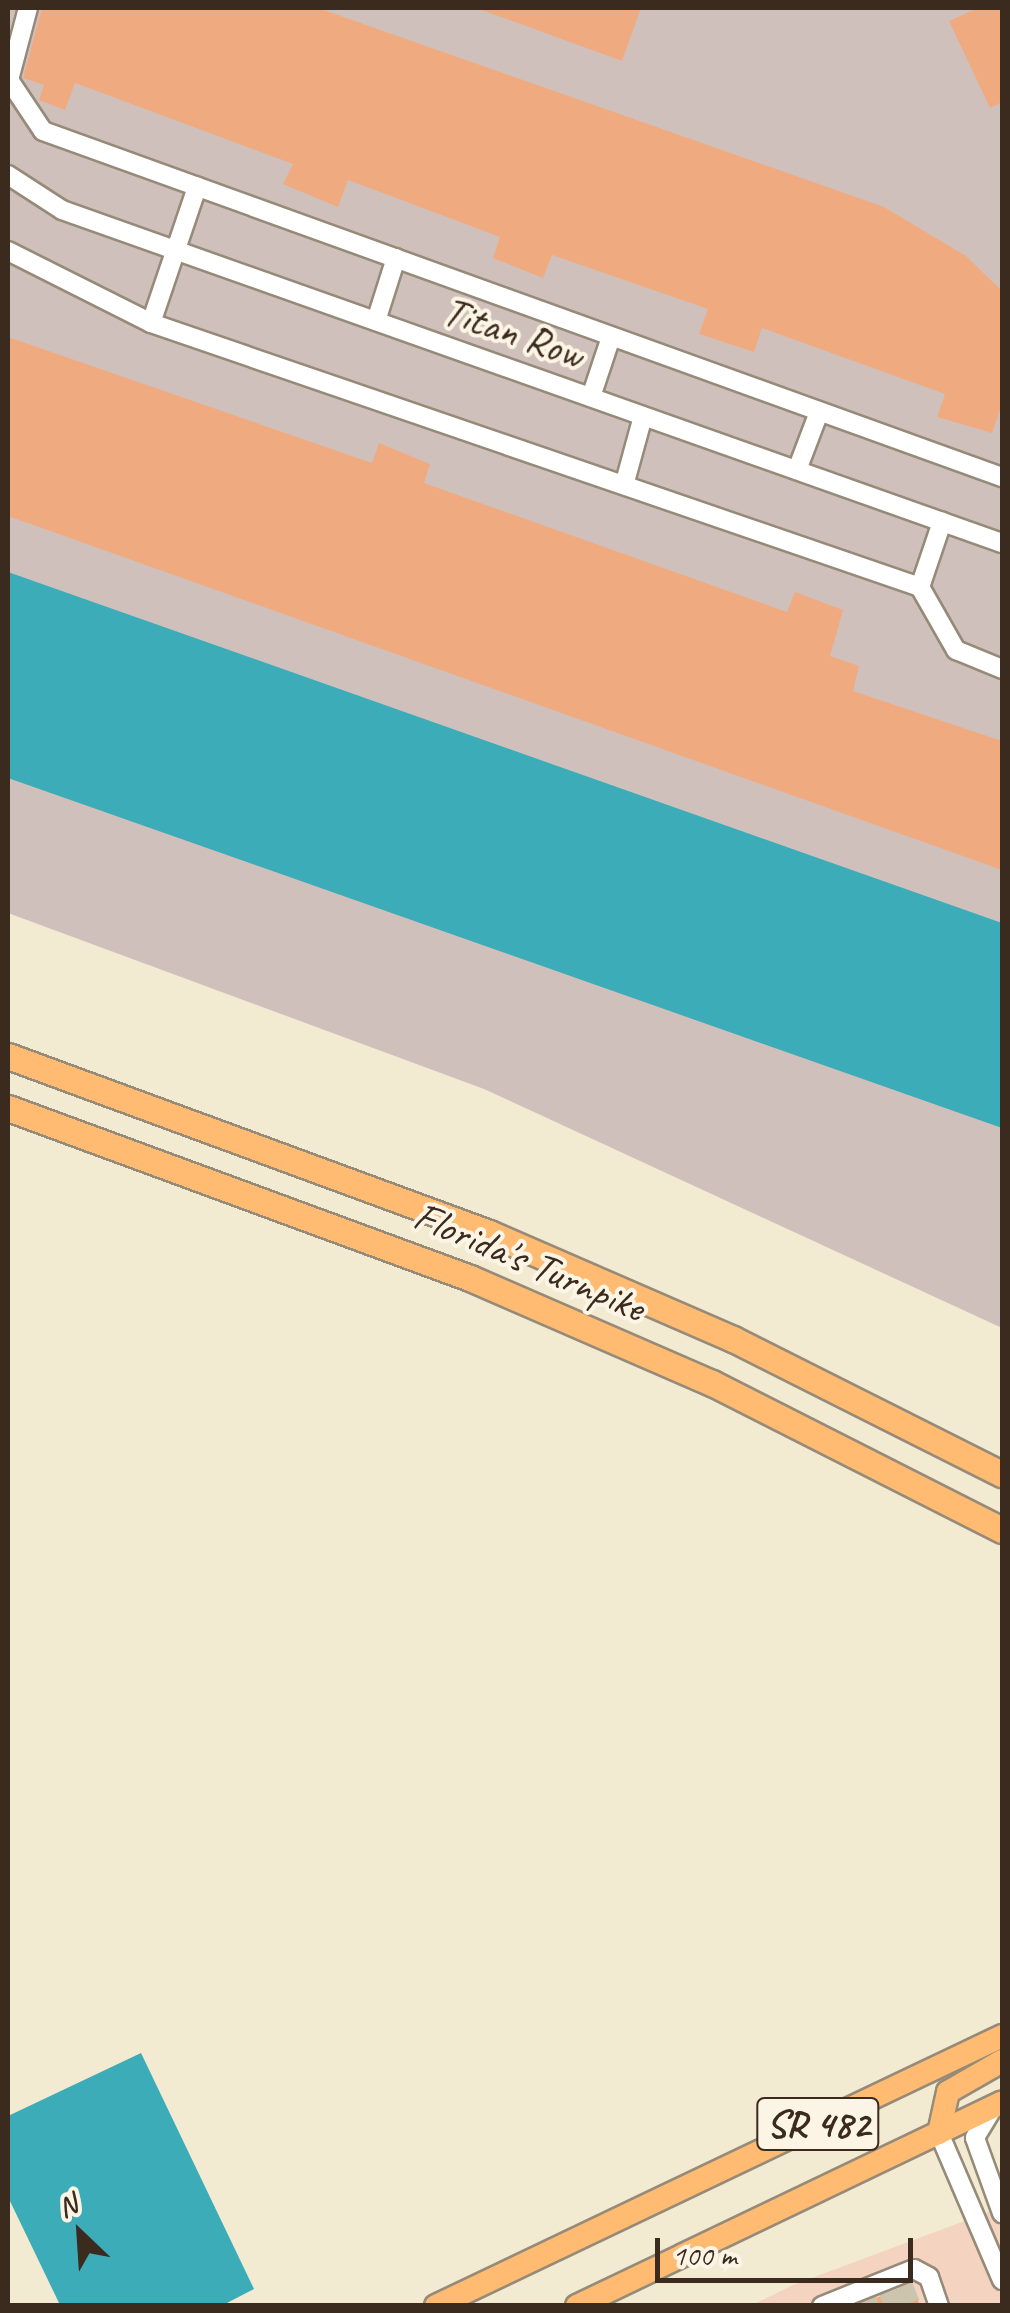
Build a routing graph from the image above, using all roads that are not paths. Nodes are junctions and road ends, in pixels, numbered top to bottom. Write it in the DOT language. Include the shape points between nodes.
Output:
graph roads {
  1 [pos="28,8"];
  2 [pos="8,174"];
  3 [pos="197,187"];
  4 [pos="8,250"];
  5 [pos="176,250"];
  6 [pos="396,258"];
  7 [pos="376,321"];
  8 [pos="151,323"];
  9 [pos="611,336"];
  10 [pos="591,398"];
  11 [pos="819,412"];
  12 [pos="643,416"];
  13 [pos="798,470"];
  14 [pos="1002,477"];
  15 [pos="625,482"];
  16 [pos="942,522"];
  17 [pos="1002,544"];
  18 [pos="920,587"];
  19 [pos="1002,668"];
  20 [pos="8,1056"];
  21 [pos="8,1108"];
  22 [pos="1002,1474"];
  23 [pos="1002,1530"];
  24 [pos="1002,2036"];
  25 [pos="1002,2061"];
  26 [pos="998,2104"];
  27 [pos="939,2133"];
  28 [pos="1002,2213"];
  29 [pos="1002,2280"];
  30 [pos="856,2296"];
  31 [pos="436,2306"];
  32 [pos="577,2306"];
  33 [pos="822,2306"];
  34 [pos="939,2306"];
  1 -- 3 [label="street" via="10,67 25,116"];
  2 -- 5 [label="street, Titan Row" via="62,210"];
  3 -- 5 [label="street"];
  3 -- 6 [label="street"];
  4 -- 8 [label="street"];
  5 -- 7 [label="street, Titan Row"];
  5 -- 8 [label="street"];
  6 -- 7 [label="street"];
  6 -- 9 [label="street"];
  7 -- 10 [label="street, Titan Row"];
  8 -- 15 [label="street"];
  9 -- 10 [label="street"];
  9 -- 11 [label="street"];
  10 -- 12 [label="street, Titan Row"];
  11 -- 13 [label="street"];
  11 -- 14 [label="street"];
  12 -- 13 [label="street, Titan Row"];
  12 -- 15 [label="street"];
  13 -- 16 [label="street, Titan Row"];
  15 -- 18 [label="street"];
  16 -- 17 [label="street, Titan Row"];
  16 -- 18 [label="street"];
  18 -- 19 [label="street" via="956,650"];
  20 -- 22 [label="highway, Florida's Turnpike" via="489,1232 734,1339"];
  21 -- 23 [label="highway, Florida's Turnpike" via="505,1293 712,1384"];
  24 -- 31 [label="main road, SR 482"];
  25 -- 27 [label="main road" via="948,2092"];
  26 -- 27 [label="main road, SR 482"];
  26 -- 28 [label="street" via="975,2138"];
  27 -- 29 [label="street"];
  27 -- 32 [label="main road, SR 482"];
  30 -- 33 [label="street"];
  30 -- 34 [label="street" via="922,2270"];
}
